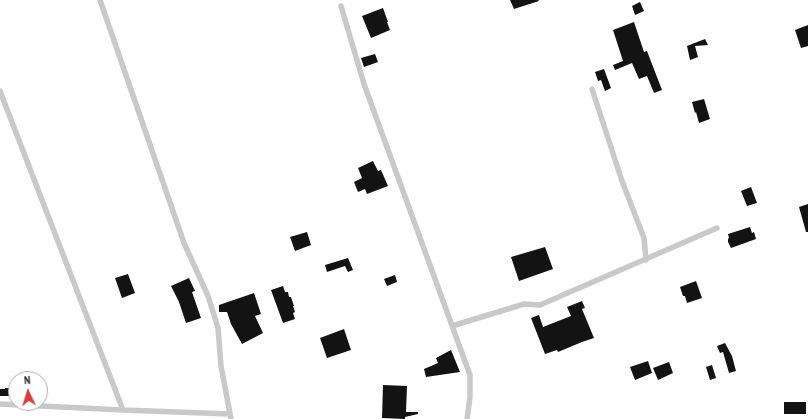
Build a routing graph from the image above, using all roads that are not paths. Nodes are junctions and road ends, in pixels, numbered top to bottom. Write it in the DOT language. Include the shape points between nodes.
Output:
graph roads {
  1 [pos="100,0"];
  2 [pos="341,6"];
  3 [pos="592,89"];
  4 [pos="0,91"];
  5 [pos="718,228"];
  6 [pos="646,260"];
  7 [pos="452,326"];
  8 [pos="0,404"];
  9 [pos="123,410"];
  10 [pos="230,417"];
  11 [pos="467,419"];
  1 -- 10 [label="street" via="184,242 208,296 218,328"];
  2 -- 7 [label="street" via="364,84"];
  3 -- 6 [label="street" via="622,182 644,238"];
  4 -- 9 [label="street"];
  5 -- 6 [label="street"];
  6 -- 7 [label="street" via="540,305 524,304"];
  7 -- 11 [label="street" via="470,375"];
  8 -- 9 [label="street"];
  9 -- 10 [label="street"];
}
